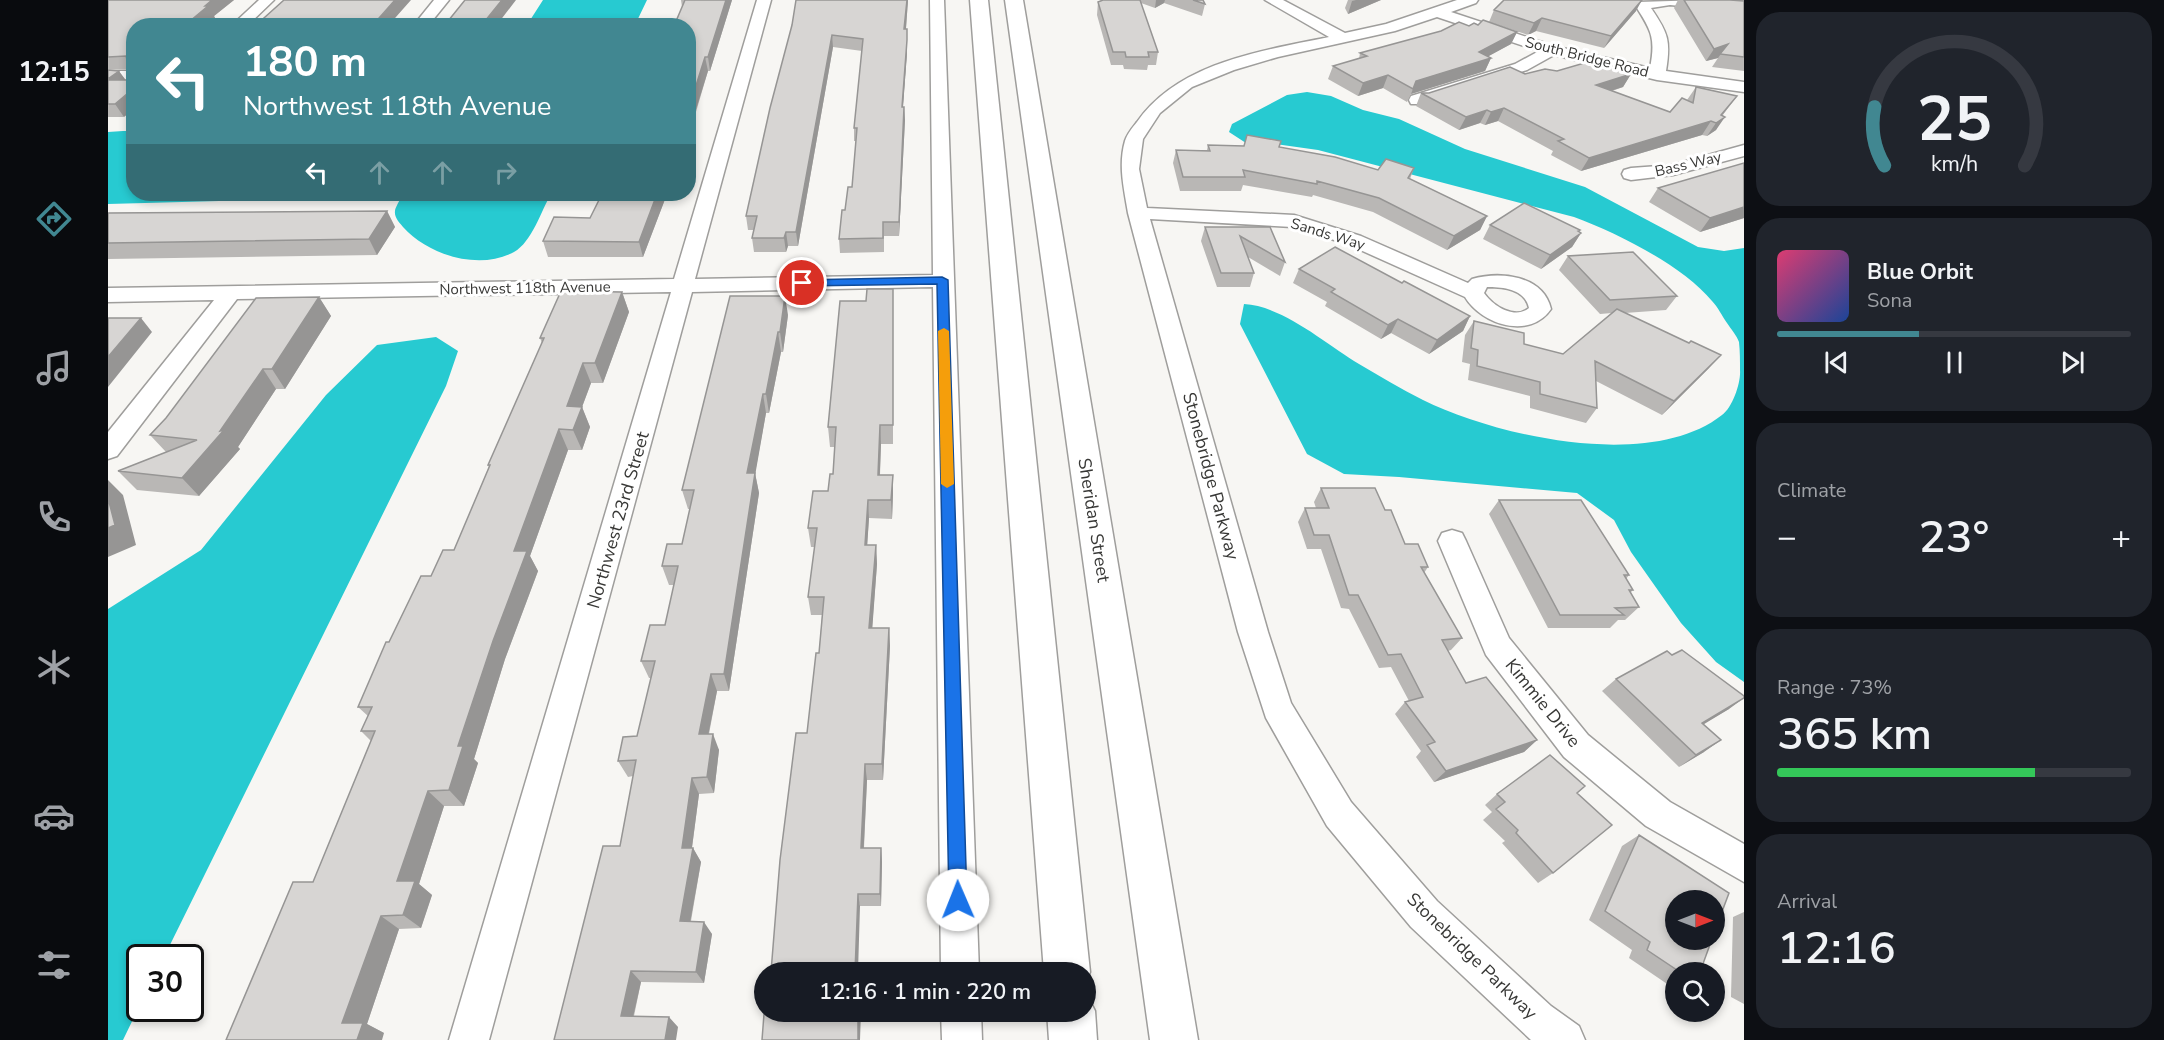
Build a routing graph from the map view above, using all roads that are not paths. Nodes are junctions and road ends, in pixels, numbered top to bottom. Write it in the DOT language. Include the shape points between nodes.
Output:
graph roads {
  1 [pos="267,0"];
  2 [pos="442,0"];
  3 [pos="764,0"];
  4 [pos="937,0"];
  5 [pos="979,0"];
  6 [pos="1014,0"];
  7 [pos="1272,0"];
  8 [pos="1453,0"];
  9 [pos="1471,0"];
  10 [pos="1744,8"];
  11 [pos="1435,11"];
  12 [pos="247,18"];
  13 [pos="427,18"];
  14 [pos="1341,37"];
  15 [pos="1551,51"];
  16 [pos="1657,75"];
  17 [pos="108,76"];
  18 [pos="126,76"];
  19 [pos="1744,87"];
  20 [pos="1417,100"];
  21 [pos="1744,150"];
  22 [pos="1631,174"];
  23 [pos="1138,213"];
  24 [pos="1030,279"];
  25 [pos="942,280"];
  26 [pos="684,286"];
  27 [pos="231,293"];
  28 [pos="1473,293"];
  29 [pos="108,295"];
  30 [pos="108,450"];
  31 [pos="1452,541"];
  32 [pos="1744,864"];
  33 [pos="960,962"];
  34 [pos="1066,962"];
  35 [pos="961,1022"];
  36 [pos="1072,1022"];
  37 [pos="469,1040"];
  38 [pos="962,1040"];
  39 [pos="1073,1040"];
  40 [pos="1174,1040"];
  41 [pos="1565,1040"];
  1 -- 12 [label="street"];
  2 -- 13 [label="street"];
  3 -- 26 [label="street, Northwest 23rd Street"];
  4 -- 25 [label="street"];
  5 -- 24 [label="main road, Sheridan Street"];
  6 -- 24 [label="main road, Sheridan Street"];
  7 -- 14 [label="street"];
  8 -- 11 [label="street"];
  9 -- 11 [label="street"];
  10 -- 16 [label="street" via="1670,1 1636,4 1659,31 1662,46"];
  11 -- 14 [label="street, Stonebridge Parkway" via="1390,28"];
  11 -- 15 [label="street, South Bridge Road"];
  14 -- 23 [label="street, Stonebridge Parkway" via="1228,67 1186,84 1154,110 1134,139 1130,169"];
  15 -- 16 [label="street, South Bridge Road"];
  15 -- 20 [label="street" via="1521,67"];
  16 -- 19 [label="street, South Bridge Road"];
  17 -- 18 [label="street"];
  21 -- 22 [label="street, Bass Way" via="1673,170"];
  23 -- 28 [label="street, Sands Way" via="1294,221 1354,240"];
  23 -- 41 [label="street, Stonebridge Parkway" via="1277,708 1339,814 1424,914 1537,1020"];
  24 -- 34 [label="main road, Sheridan Street"];
  24 -- 40 [label="main road, Sheridan Street"];
  25 -- 26 [label="street, Northwest 118th Avenue"];
  25 -- 33 [label="street"];
  26 -- 27 [label="street, Northwest 118th Avenue"];
  26 -- 37 [label="street, Northwest 23rd Street"];
  27 -- 29 [label="street, Northwest 118th Avenue"];
  27 -- 30 [label="street"];
  31 -- 32 [label="street, Kimmie Drive" via="1497,645 1576,746 1658,814"];
  35 -- 38 [label="street"];
  36 -- 39 [label="main road"];
}
